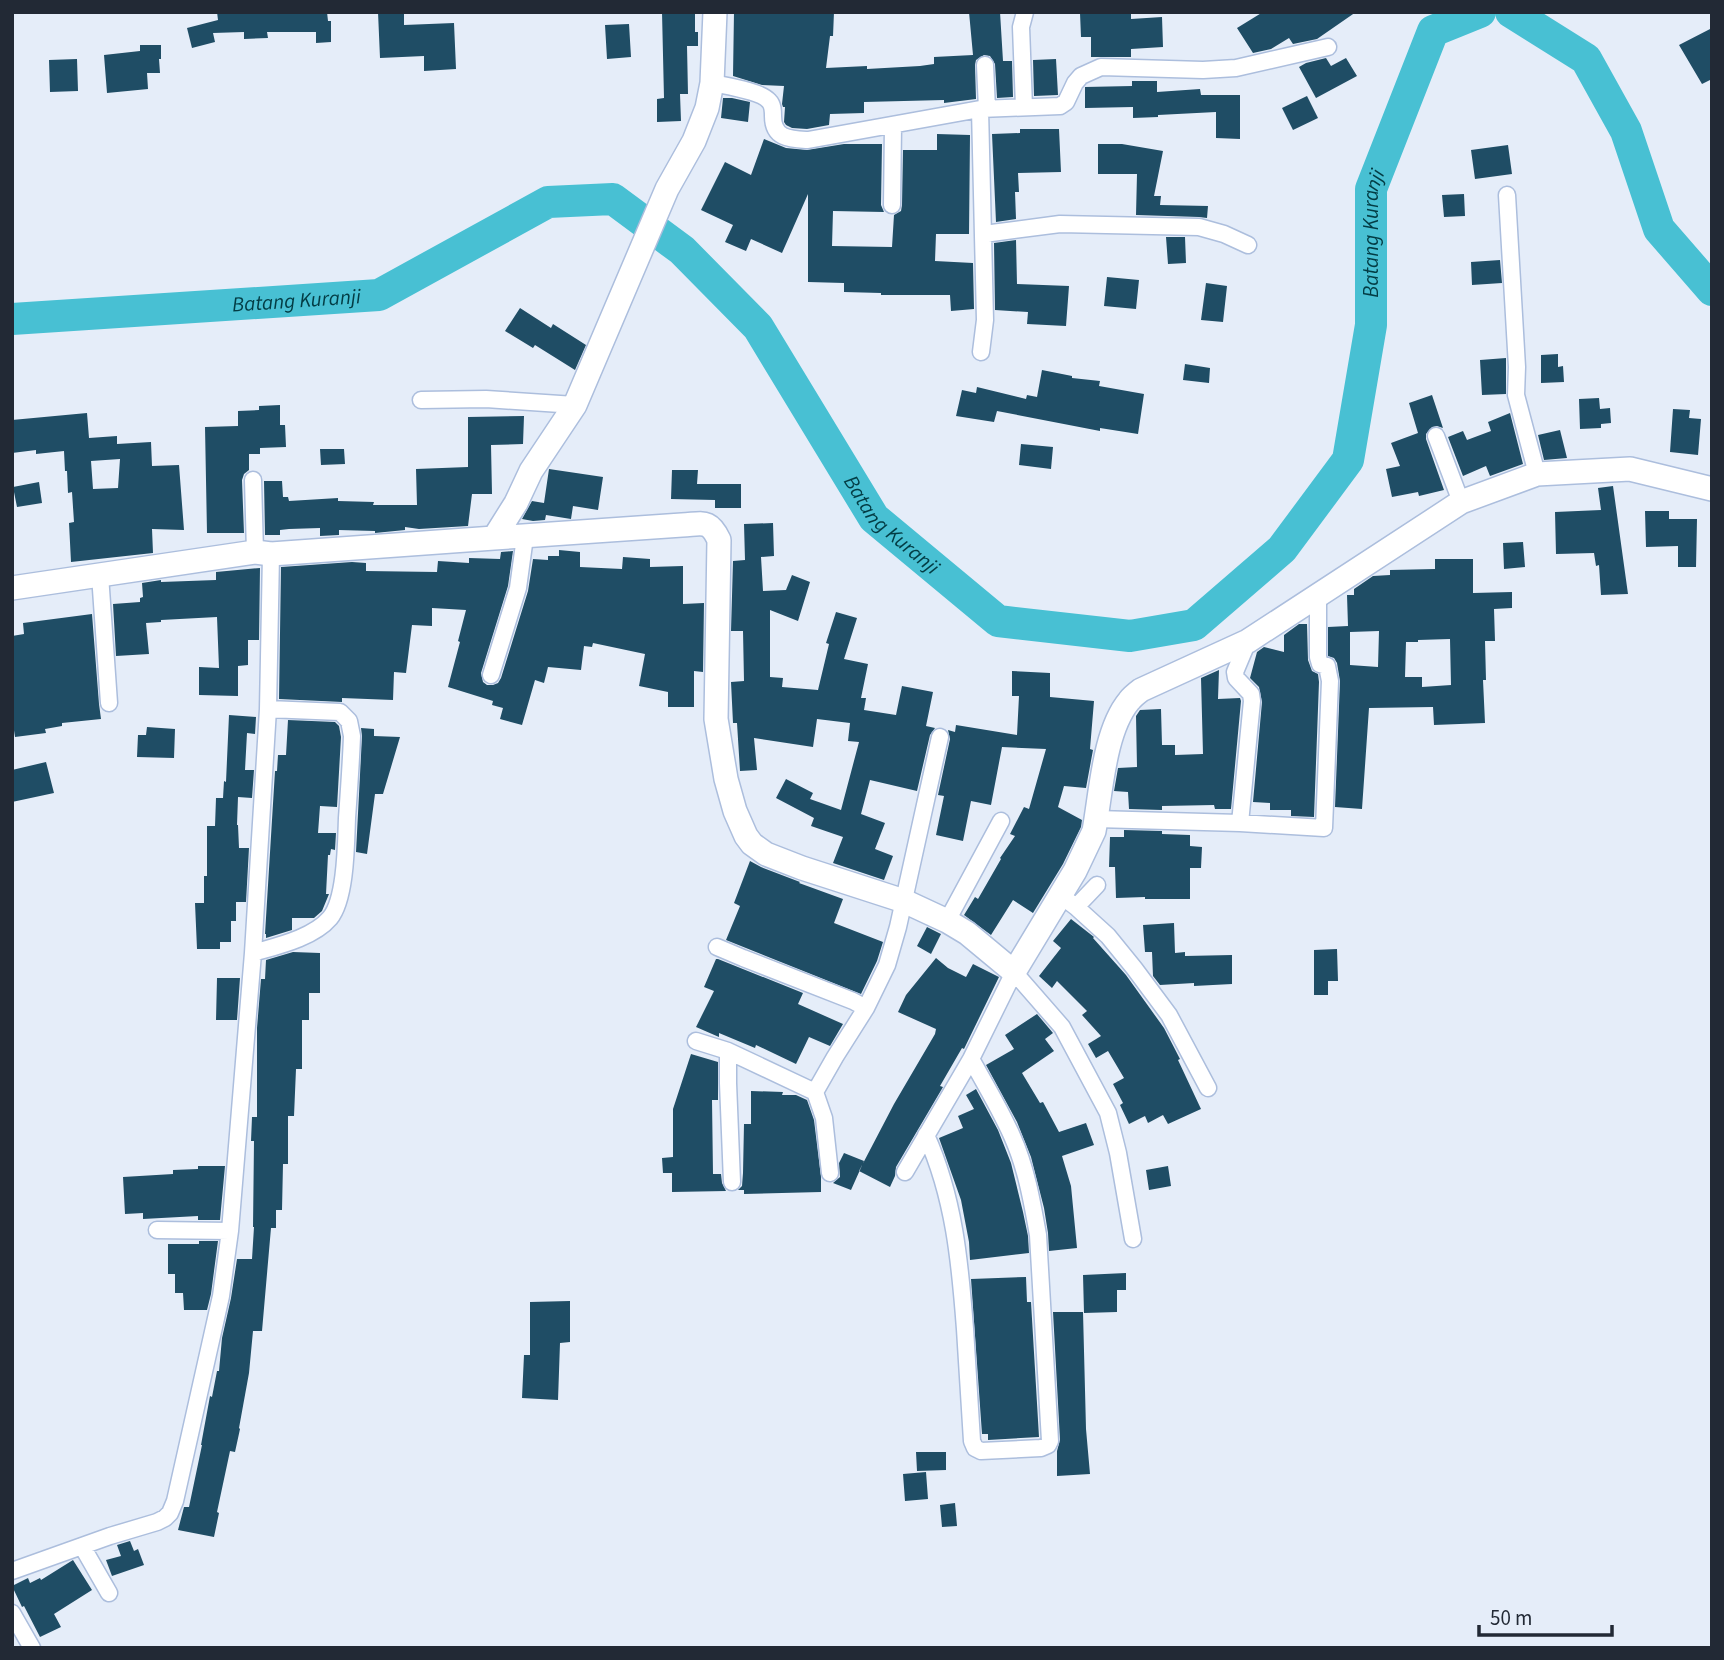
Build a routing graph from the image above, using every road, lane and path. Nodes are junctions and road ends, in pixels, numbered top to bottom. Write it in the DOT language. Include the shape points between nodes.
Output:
graph roads {
  1 [pos="715,12"];
  2 [pos="1025,12"];
  3 [pos="1328,47"];
  4 [pos="985,65"];
  5 [pos="712,83"];
  6 [pos="1024,107"];
  7 [pos="983,109"];
  8 [pos="893,126"];
  9 [pos="1507,195"];
  10 [pos="892,205"];
  11 [pos="984,233"];
  12 [pos="1248,246"];
  13 [pos="981,352"];
  14 [pos="421,400"];
  15 [pos="575,405"];
  16 [pos="1436,436"];
  17 [pos="1537,474"];
  18 [pos="253,480"];
  19 [pos="1712,489"];
  20 [pos="1461,502"];
  21 [pos="525,537"];
  22 [pos="494,538"];
  23 [pos="263,553"];
  24 [pos="100,575"];
  25 [pos="12,588"];
  26 [pos="1318,595"];
  27 [pos="1248,641"];
  28 [pos="491,675"];
  29 [pos="109,703"];
  30 [pos="268,709"];
  31 [pos="940,737"];
  32 [pos="1096,819"];
  33 [pos="1001,821"];
  34 [pos="1240,823"];
  35 [pos="1097,885"];
  36 [pos="904,901"];
  37 [pos="1068,901"];
  38 [pos="947,921"];
  39 [pos="717,947"];
  40 [pos="253,953"];
  41 [pos="1014,972"];
  42 [pos="866,1008"];
  43 [pos="696,1041"];
  44 [pos="728,1051"];
  45 [pos="971,1059"];
  46 [pos="1208,1088"];
  47 [pos="815,1092"];
  48 [pos="926,1135"];
  49 [pos="905,1172"];
  50 [pos="830,1173"];
  51 [pos="732,1182"];
  52 [pos="157,1230"];
  53 [pos="230,1231"];
  54 [pos="1133,1238"];
  55 [pos="82,1546"];
  56 [pos="12,1571"];
  57 [pos="109,1593"];
  58 [pos="12,1613"];
  59 [pos="32,1648"];
  1 -- 5 [label="street"];
  2 -- 6 [label="street" via="1021,27"];
  3 -- 6 [label="street" via="1236,68 1101,67 1081,76 1060,106"];
  4 -- 7 [label="street"];
  5 -- 8 [label="street" via="769,99 775,130 791,139"];
  5 -- 15 [label="street" via="694,141 667,189"];
  6 -- 7 [label="street"];
  7 -- 8 [label="street"];
  7 -- 11 [label="street"];
  8 -- 10 [label="street"];
  9 -- 17 [label="street" via="1516,395"];
  11 -- 12 [label="street" via="1060,223 1161,226 1199,228"];
  11 -- 13 [label="street"];
  14 -- 15 [label="street"];
  15 -- 22 [label="street"];
  16 -- 20 [label="street"];
  17 -- 19 [label="street" via="1630,470"];
  17 -- 20 [label="street"];
  18 -- 23 [label="street"];
  20 -- 26 [label="street"];
  21 -- 22 [label="street"];
  21 -- 28 [label="street" via="518,589"];
  21 -- 36 [label="street" via="682,525 713,528 719,540 716,719 726,779 746,836 766,854"];
  22 -- 23 [label="street"];
  23 -- 24 [label="street"];
  23 -- 30 [label="street"];
  24 -- 25 [label="street"];
  24 -- 29 [label="street"];
  26 -- 27 [label="street"];
  26 -- 34 [label="street" via="1318,657 1320,664 1327,666 1330,681 1324,828"];
  27 -- 32 [label="street" via="1150,684 1129,700 1111,737"];
  27 -- 34 [label="street" via="1235,672 1252,701"];
  30 -- 40 [label="street"];
  30 -- 40 [label="street" via="340,712 349,721 352,736 343,877 332,917 319,929"];
  31 -- 36 [label="street"];
  32 -- 34 [label="street"];
  32 -- 37 [label="street"];
  33 -- 38 [label="street"];
  35 -- 37 [label="street"];
  36 -- 38 [label="street"];
  36 -- 42 [label="street" via="887,965"];
  37 -- 41 [label="street"];
  37 -- 46 [label="street" via="1108,936 1169,1016"];
  38 -- 41 [label="street"];
  39 -- 42 [label="street"];
  40 -- 53 [label="street"];
  41 -- 45 [label="street"];
  41 -- 54 [label="street" via="1062,1027 1108,1113"];
  42 -- 47 [label="street"];
  43 -- 44 [label="street"];
  44 -- 47 [label="street"];
  44 -- 51 [label="street"];
  45 -- 48 [label="street"];
  45 -- 48 [label="street" via="1013,1138 1034,1209 1050,1441 1041,1448 981,1451 972,1441 957,1240 938,1162"];
  47 -- 50 [label="street" via="824,1118"];
  48 -- 49 [label="street"];
  52 -- 53 [label="street"];
  53 -- 55 [label="street" via="221,1296 170,1513 158,1522"];
  55 -- 56 [label="street"];
  55 -- 57 [label="street"];
  58 -- 59 [label="street"];
}
